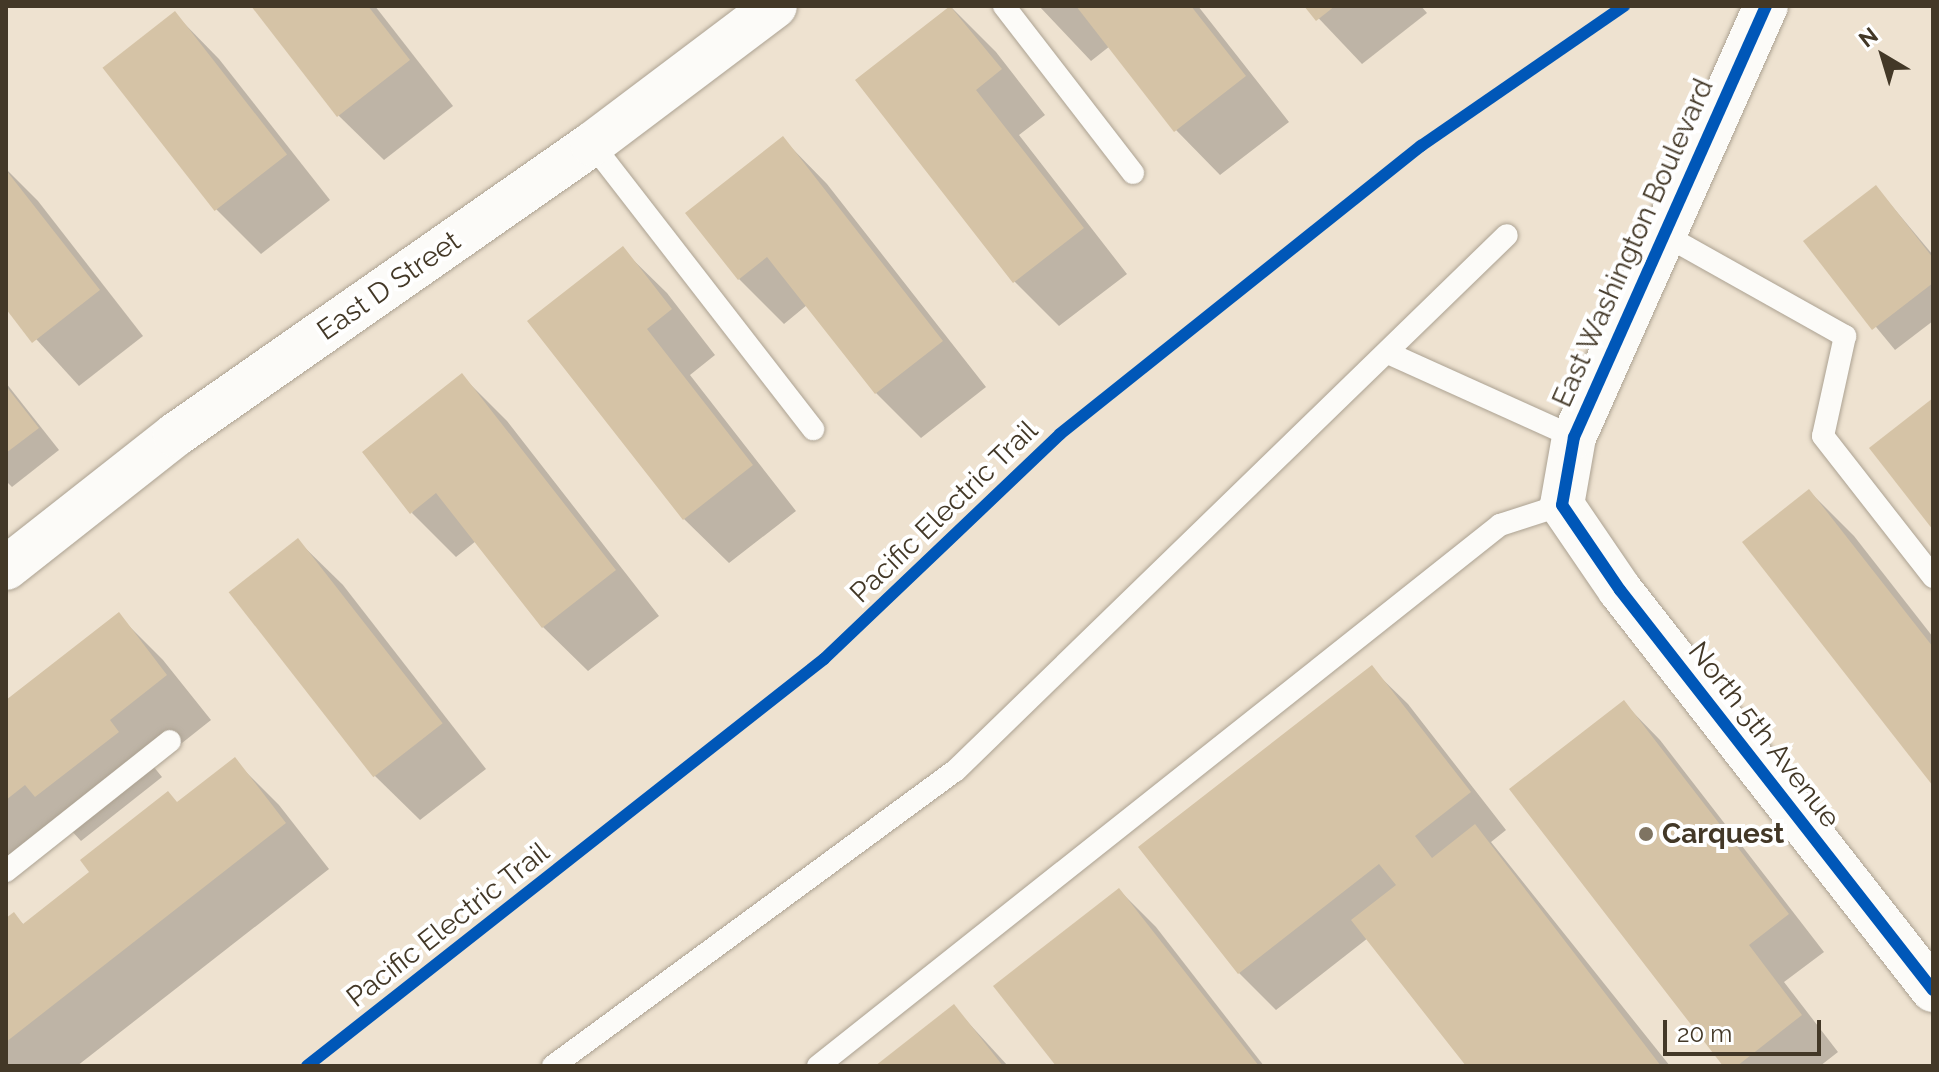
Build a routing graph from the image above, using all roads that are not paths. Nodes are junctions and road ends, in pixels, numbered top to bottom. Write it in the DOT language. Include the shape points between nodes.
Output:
graph roads {
  1 [pos="775,6"];
  2 [pos="1004,6"];
  3 [pos="1766,6"];
  4 [pos="592,144"];
  5 [pos="1133,173"];
  6 [pos="1663,234"];
  7 [pos="1507,235"];
  8 [pos="1388,353"];
  9 [pos="813,429"];
  10 [pos="1574,437"];
  11 [pos="1562,505"];
  12 [pos="6,568"];
  13 [pos="1933,577"];
  14 [pos="170,741"];
  15 [pos="6,871"];
  16 [pos="1933,990"];
  17 [pos="553,1066"];
  18 [pos="818,1066"];
  1 -- 4 [label="street, East D Street"];
  2 -- 5 [label="lane"];
  3 -- 6 [label="street, East Washington Boulevard"];
  4 -- 9 [label="lane"];
  4 -- 12 [label="street, East D Street" via="175,435"];
  6 -- 10 [label="street, East Washington Boulevard"];
  6 -- 13 [label="lane" via="1845,336 1823,436"];
  7 -- 8 [label="lane"];
  8 -- 10 [label="lane"];
  8 -- 17 [label="lane" via="955,771"];
  10 -- 11 [label="street, East Washington Boulevard"];
  11 -- 16 [label="street, North 5th Avenue" via="1620,590"];
  11 -- 18 [label="lane" via="1500,525"];
  14 -- 15 [label="lane"];
}
